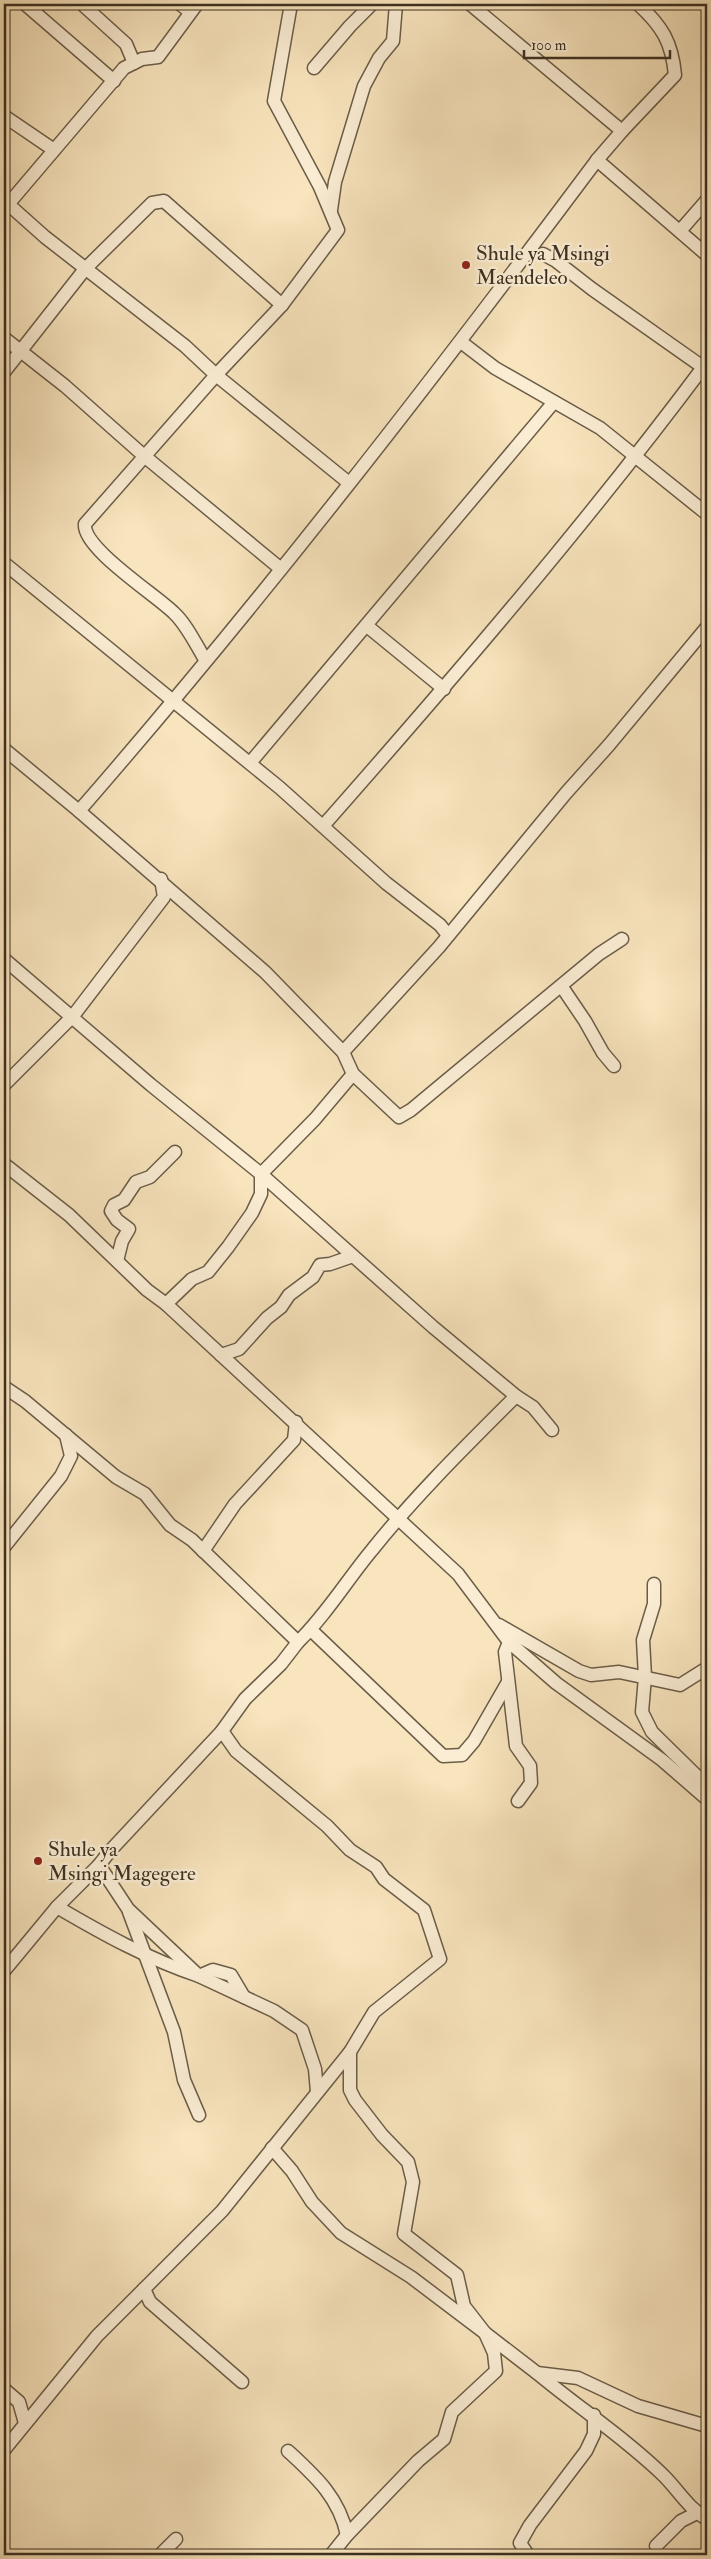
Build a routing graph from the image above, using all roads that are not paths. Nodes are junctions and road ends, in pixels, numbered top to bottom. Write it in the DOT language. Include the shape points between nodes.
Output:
graph roads {
  1 [pos="25,4"];
  2 [pos="82,4"];
  3 [pos="180,4"];
  4 [pos="291,4"];
  5 [pos="372,4"];
  6 [pos="396,4"];
  7 [pos="470,4"];
  8 [pos="638,4"];
  9 [pos="194,8"];
  10 [pos="134,63"];
  11 [pos="314,68"];
  12 [pos="114,81"];
  13 [pos="4,116"];
  14 [pos="622,131"];
  15 [pos="54,150"];
  16 [pos="597,160"];
  17 [pos="707,200"];
  18 [pos="6,206"];
  19 [pos="330,212"];
  20 [pos="680,231"];
  21 [pos="544,254"];
  22 [pos="707,255"];
  23 [pos="84,269"];
  24 [pos="282,305"];
  25 [pos="4,338"];
  26 [pos="460,342"];
  27 [pos="20,352"];
  28 [pos="706,367"];
  29 [pos="4,372"];
  30 [pos="216,375"];
  31 [pos="554,402"];
  32 [pos="144,456"];
  33 [pos="636,456"];
  34 [pos="349,483"];
  35 [pos="707,514"];
  36 [pos="4,563"];
  37 [pos="280,569"];
  38 [pos="366,626"];
  39 [pos="707,627"];
  40 [pos="206,661"];
  41 [pos="444,689"];
  42 [pos="174,702"];
  43 [pos="4,749"];
  44 [pos="250,763"];
  45 [pos="79,811"];
  46 [pos="323,826"];
  47 [pos="161,879"];
  48 [pos="448,935"];
  49 [pos="622,939"];
  50 [pos="4,959"];
  51 [pos="562,987"];
  52 [pos="73,1016"];
  53 [pos="343,1052"];
  54 [pos="614,1066"];
  55 [pos="353,1074"];
  56 [pos="4,1086"];
  57 [pos="175,1152"];
  58 [pos="4,1164"];
  59 [pos="261,1174"];
  60 [pos="353,1256"];
  61 [pos="117,1261"];
  62 [pos="166,1304"];
  63 [pos="221,1355"];
  64 [pos="4,1387"];
  65 [pos="516,1396"];
  66 [pos="296,1422"];
  67 [pos="552,1430"];
  68 [pos="66,1435"];
  69 [pos="398,1520"];
  70 [pos="4,1547"];
  71 [pos="203,1551"];
  72 [pos="654,1584"];
  73 [pos="494,1622"];
  74 [pos="311,1630"];
  75 [pos="298,1642"];
  76 [pos="509,1642"];
  77 [pos="707,1668"];
  78 [pos="645,1677"];
  79 [pos="508,1682"];
  80 [pos="222,1731"];
  81 [pos="707,1786"];
  82 [pos="707,1799"];
  83 [pos="518,1801"];
  84 [pos="99,1865"];
  85 [pos="57,1907"];
  86 [pos="128,1909"];
  87 [pos="144,1956"];
  88 [pos="4,1971"];
  89 [pos="198,1976"];
  90 [pos="350,2052"];
  91 [pos="317,2092"];
  92 [pos="199,2115"];
  93 [pos="272,2148"];
  94 [pos="144,2289"];
  95 [pos="485,2333"];
  96 [pos="537,2373"];
  97 [pos="242,2382"];
  98 [pos="4,2389"];
  99 [pos="594,2415"];
  100 [pos="25,2423"];
  101 [pos="707,2426"];
  102 [pos="4,2450"];
  103 [pos="288,2451"];
  104 [pos="702,2516"];
  105 [pos="347,2535"];
  106 [pos="176,2539"];
  107 [pos="656,2546"];
  108 [pos="160,2555"];
  109 [pos="331,2555"];
  110 [pos="528,2555"];
  1 -- 12 [label="street"];
  2 -- 10 [label="street" via="126,44"];
  3 -- 9 [label="street"];
  4 -- 19 [label="street" via="274,101"];
  5 -- 11 [label="street"];
  6 -- 19 [label="street" via="392,41 364,86 334,182"];
  7 -- 14 [label="street"];
  8 -- 14 [label="street" via="658,23 673,55 674,75"];
  9 -- 10 [label="street" via="158,56"];
  10 -- 12 [label="street" via="124,68"];
  12 -- 15 [label="street"];
  13 -- 15 [label="street"];
  14 -- 16 [label="street"];
  15 -- 18 [label="street"];
  16 -- 20 [label="street"];
  16 -- 26 [label="street"];
  17 -- 20 [label="street"];
  18 -- 23 [label="street"];
  19 -- 24 [label="street" via="338,230"];
  20 -- 22 [label="street"];
  21 -- 28 [label="street"];
  23 -- 24 [label="street" via="152,203 160,200"];
  23 -- 27 [label="street"];
  23 -- 30 [label="street" via="185,346"];
  24 -- 30 [label="street"];
  25 -- 27 [label="street"];
  26 -- 31 [label="street" via="495,368"];
  26 -- 34 [label="street"];
  27 -- 29 [label="street"];
  27 -- 32 [label="street" via="65,386"];
  28 -- 33 [label="street"];
  30 -- 32 [label="street"];
  30 -- 34 [label="street"];
  31 -- 33 [label="street" via="600,428"];
  31 -- 38 [label="street"];
  32 -- 37 [label="street"];
  32 -- 40 [label="street" via="88,519 84,529 107,558 175,614"];
  33 -- 35 [label="street"];
  33 -- 41 [label="street"];
  34 -- 37 [label="street"];
  36 -- 42 [label="street"];
  37 -- 40 [label="street"];
  38 -- 41 [label="street"];
  38 -- 44 [label="street"];
  39 -- 48 [label="street"];
  40 -- 42 [label="street"];
  41 -- 46 [label="street"];
  42 -- 44 [label="street"];
  42 -- 45 [label="street"];
  43 -- 45 [label="street"];
  44 -- 46 [label="street"];
  45 -- 47 [label="street"];
  46 -- 48 [label="street"];
  47 -- 52 [label="street" via="164,897"];
  47 -- 53 [label="street" via="265,972"];
  48 -- 53 [label="street"];
  49 -- 51 [label="street" via="599,954"];
  50 -- 52 [label="street"];
  51 -- 54 [label="street" via="602,1053"];
  51 -- 55 [label="street" via="399,1117"];
  52 -- 56 [label="street"];
  52 -- 59 [label="street"];
  53 -- 55 [label="street"];
  55 -- 59 [label="street" via="315,1119"];
  57 -- 61 [label="street" via="150,1177 136,1182 124,1200 114,1205 111,1211 116,1220 130,1229 122,1241"];
  58 -- 61 [label="street" via="69,1215"];
  59 -- 60 [label="street"];
  59 -- 62 [label="street" via="261,1194 228,1247 208,1272 192,1279"];
  60 -- 63 [label="street" via="320,1266 313,1277 289,1295 239,1349"];
  60 -- 65 [label="street"];
  61 -- 62 [label="street"];
  62 -- 63 [label="street"];
  63 -- 66 [label="street"];
  64 -- 68 [label="street"];
  65 -- 67 [label="street" via="533,1408"];
  65 -- 69 [label="street"];
  66 -- 69 [label="street"];
  66 -- 71 [label="street" via="294,1440 235,1504"];
  68 -- 70 [label="street" via="72,1456 61,1476"];
  68 -- 71 [label="street" via="116,1477 145,1494 170,1525"];
  69 -- 73 [label="street" via="458,1574"];
  69 -- 74 [label="street"];
  71 -- 75 [label="street"];
  72 -- 78 [label="street" via="654,1604 643,1640"];
  73 -- 76 [label="street"];
  73 -- 78 [label="street" via="579,1671 591,1675 619,1672"];
  74 -- 75 [label="street"];
  74 -- 79 [label="street" via="443,1756 462,1755 474,1741"];
  75 -- 80 [label="street" via="281,1664 245,1699"];
  76 -- 79 [label="street" via="505,1652"];
  76 -- 82 [label="street" via="556,1683 662,1760"];
  77 -- 78 [label="street" via="680,1685"];
  78 -- 81 [label="street" via="642,1712 652,1732"];
  79 -- 83 [label="street" via="516,1746 530,1766 531,1783"];
  80 -- 84 [label="street"];
  80 -- 90 [label="street" via="236,1751 424,1910 440,1959 374,2012"];
  84 -- 85 [label="street"];
  84 -- 86 [label="street"];
  85 -- 87 [label="street"];
  85 -- 88 [label="street"];
  86 -- 87 [label="street"];
  86 -- 89 [label="street"];
  87 -- 89 [label="street"];
  87 -- 92 [label="street" via="174,2032 184,2080"];
  89 -- 91 [label="street" via="274,2011 302,2030 315,2069"];
  90 -- 91 [label="street"];
  90 -- 95 [label="street" via="350,2090 382,2136 408,2162 413,2182 404,2234 457,2275 464,2306"];
  91 -- 93 [label="street"];
  93 -- 94 [label="street" via="222,2211"];
  93 -- 95 [label="street" via="312,2202 341,2233 411,2277"];
  94 -- 97 [label="street" via="150,2302"];
  94 -- 100 [label="street" via="97,2336"];
  95 -- 96 [label="street"];
  95 -- 105 [label="street" via="494,2353 496,2371 452,2412 444,2439 418,2461"];
  96 -- 99 [label="street"];
  96 -- 101 [label="street" via="578,2378 638,2406"];
  98 -- 100 [label="street" via="19,2402"];
  99 -- 104 [label="street" via="664,2476"];
  99 -- 110 [label="street" via="594,2434 586,2451 520,2543"];
  100 -- 102 [label="street"];
  103 -- 105 [label="street" via="320,2480 334,2498"];
  104 -- 107 [label="street" via="681,2521"];
  105 -- 109 [label="street"];
  106 -- 108 [label="street"];
}
